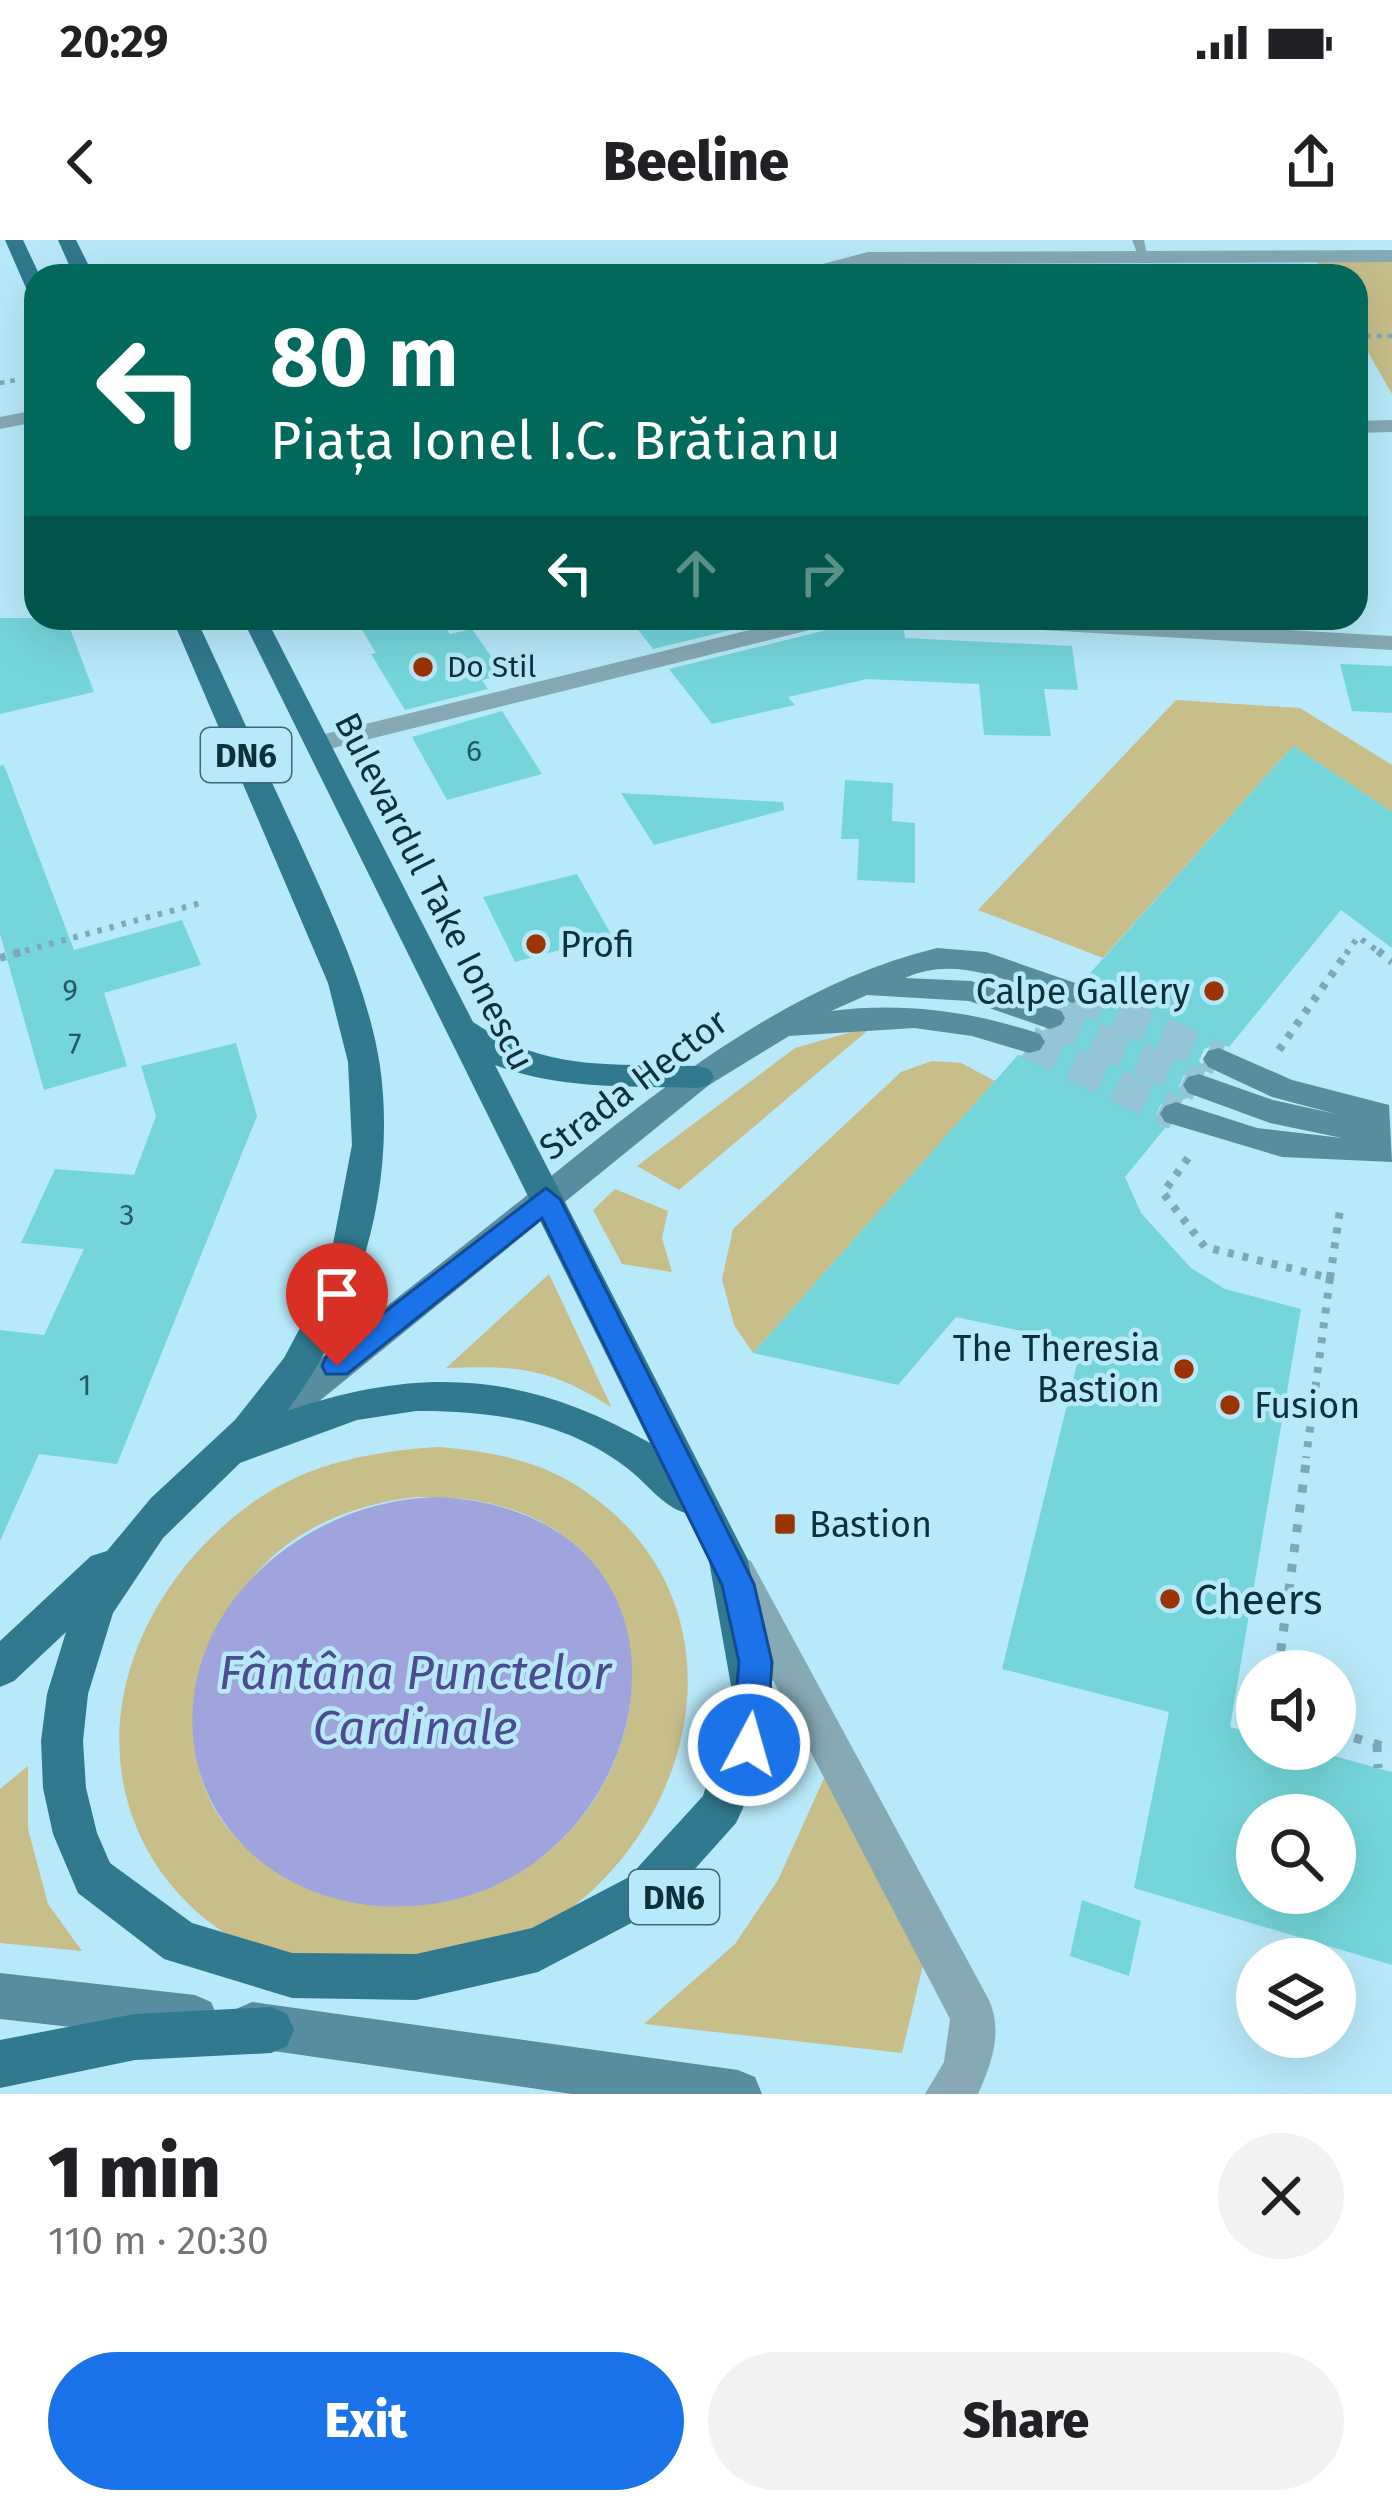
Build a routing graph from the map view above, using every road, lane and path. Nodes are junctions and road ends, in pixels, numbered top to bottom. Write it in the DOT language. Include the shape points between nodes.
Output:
graph roads {
  1 [pos="1141,249"];
  2 [pos="1392,258"];
  3 [pos="841,264"];
  4 [pos="16,380"];
  5 [pos="0,383"];
  6 [pos="189,630"];
  7 [pos="260,630"];
  8 [pos="780,630"];
  9 [pos="1163,630"];
  10 [pos="1392,643"];
  11 [pos="317,744"];
  12 [pos="204,902"];
  13 [pos="0,958"];
  14 [pos="1392,962"];
  15 [pos="860,988"];
  16 [pos="1073,992"];
  17 [pos="447,1001"];
  18 [pos="767,1033"];
  19 [pos="1279,1051"];
  20 [pos="698,1077"];
  21 [pos="1176,1114"];
  22 [pos="1392,1116"];
  23 [pos="1392,1132"];
  24 [pos="1392,1150"];
  25 [pos="1188,1158"];
  26 [pos="546,1199"];
  27 [pos="1340,1210"];
  28 [pos="1330,1278"];
  29 [pos="180,1496"];
  30 [pos="716,1537"];
  31 [pos="1252,1599"];
  32 [pos="1286,1608"];
  33 [pos="1281,1650"];
  34 [pos="0,1668"];
  35 [pos="1356,1738"];
  36 [pos="1377,1744"];
  37 [pos="1392,1749"];
  38 [pos="1378,1768"];
  39 [pos="602,1962"];
  40 [pos="0,1996"];
  41 [pos="496,2017"];
  42 [pos="328,2033"];
  43 [pos="0,2065"];
  44 [pos="738,2094"];
  45 [pos="949,2094"];
  1 -- 2 [label="street"];
  1 -- 3 [label="street"];
  4 -- 5 [label="path"];
  6 -- 29 [label="main road, DN6" via="330,942 364,1054 368,1141 358,1207 313,1341 273,1403"];
  7 -- 11 [label="main road, Bulevardul Take Ionescu / DN6"];
  8 -- 11 [label="street"];
  9 -- 10 [label="street"];
  11 -- 17 [label="main road, Bulevardul Take Ionescu / DN6"];
  12 -- 13 [label="path"];
  14 -- 19 [label="path" via="1358,937"];
  15 -- 16 [label="main road, Strada Hector" via="937,958 986,962"];
  15 -- 18 [label="main road, Strada Hector"];
  15 -- 18 [label="main road, Strada Hector" via="971,991 1040,1030 908,1016"];
  17 -- 20 [label="main road" via="477,1043 525,1064"];
  17 -- 26 [label="main road, Bulevardul Take Ionescu / DN6"];
  18 -- 20 [label="main road, Strada Hector"];
  20 -- 26 [label="main road, Strada Hector"];
  21 -- 24 [label="main road" via="1266,1146"];
  22 -- 23 [label="main road" via="1209,1072 1270,1114"];
  25 -- 28 [label="path" via="1163,1192 1205,1246"];
  26 -- 29 [label="main road, Strada Hector"];
  26 -- 30 [label="main road, DN6"];
  27 -- 28 [label="path"];
  28 -- 32 [label="path"];
  29 -- 30 [label="main road, DN6" via="263,1438 328,1411 396,1396 478,1394 556,1411 626,1445 685,1496"];
  29 -- 34 [label="main road, DN6"];
  29 -- 42 [label="main road, DN6" via="114,1573 76,1652 62,1738 73,1826 95,1881 150,1954 230,2007"];
  30 -- 39 [label="main road, DN6" via="752,1635 749,1745 704,1856 665,1908"];
  30 -- 45 [label="street" via="973,2016 973,2045"];
  31 -- 32 [label="path"];
  32 -- 33 [label="path"];
  35 -- 36 [label="path"];
  36 -- 37 [label="path"];
  36 -- 38 [label="path"];
  40 -- 42 [label="main road"];
  41 -- 42 [label="main road, DN6" via="396,2036"];
  42 -- 43 [label="main road, DN6" via="170,2033"];
  42 -- 44 [label="main road"];
}
